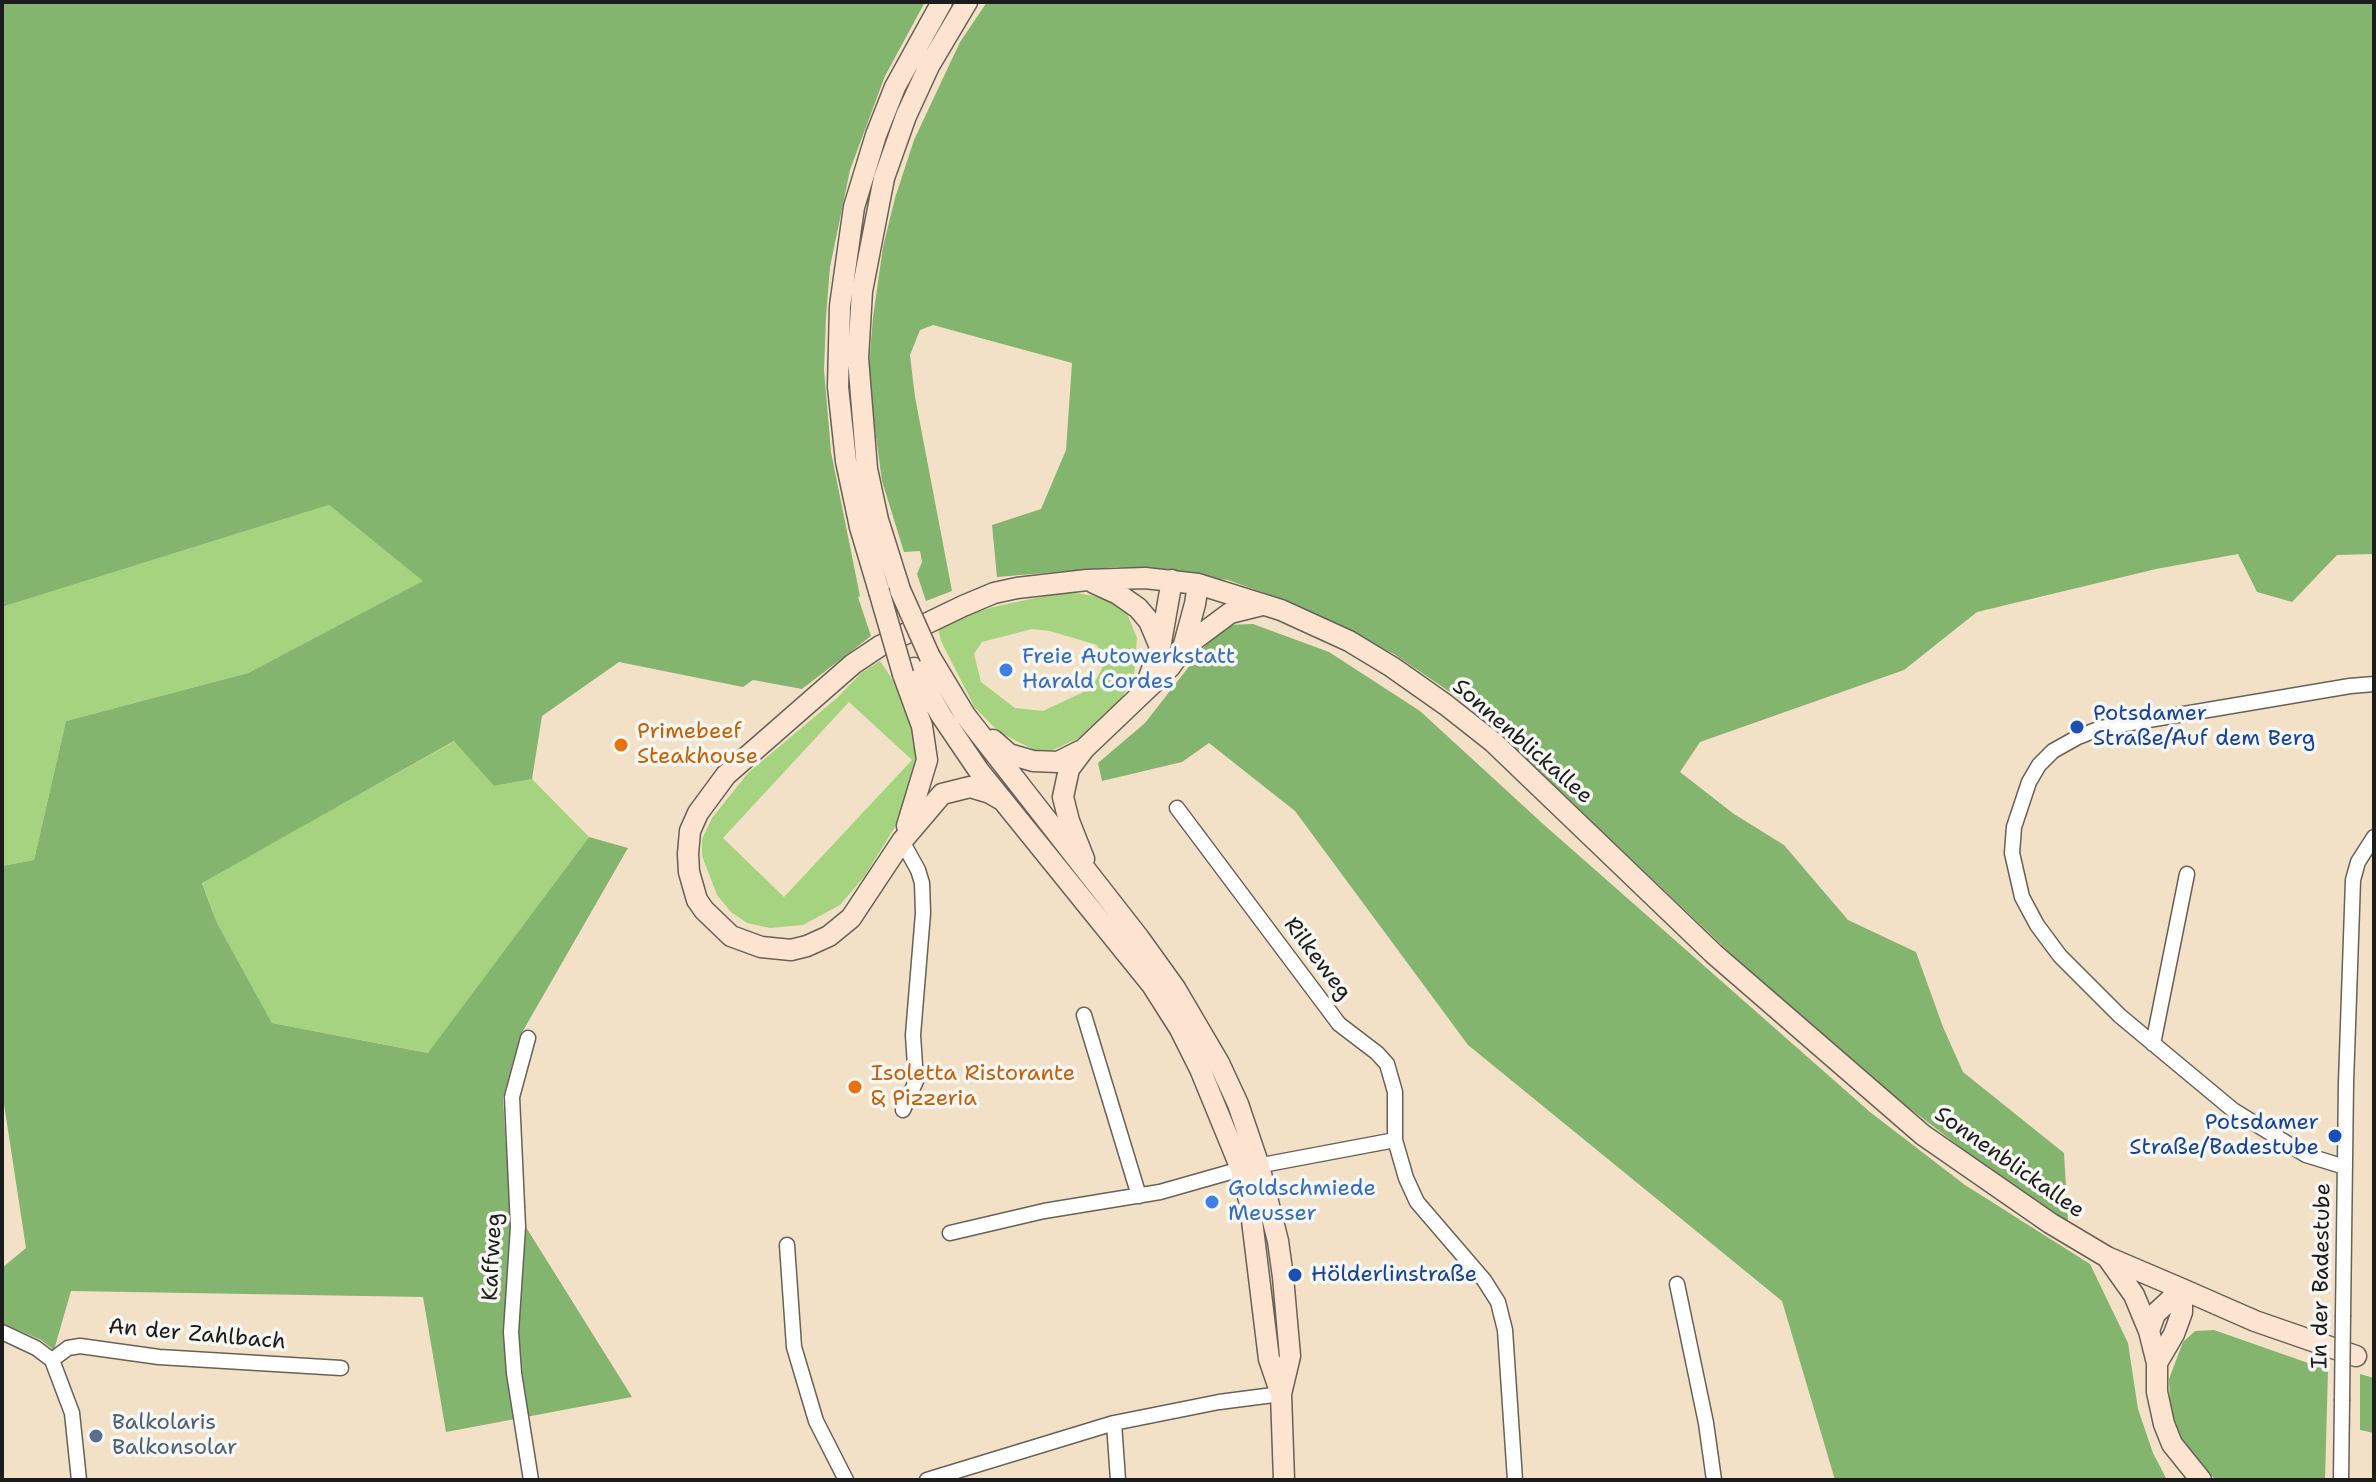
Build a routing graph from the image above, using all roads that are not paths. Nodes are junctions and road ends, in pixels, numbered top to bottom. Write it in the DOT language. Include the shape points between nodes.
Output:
graph roads {
  1 [pos="942,2"];
  2 [pos="967,2"];
  3 [pos="1087,580"];
  4 [pos="1172,580"];
  5 [pos="1198,584"];
  6 [pos="1265,605"];
  7 [pos="1160,648"];
  8 [pos="1183,648"];
  9 [pos="915,666"];
  10 [pos="2374,684"];
  11 [pos="1143,692"];
  12 [pos="965,715"];
  13 [pos="1084,749"];
  14 [pos="1002,800"];
  15 [pos="1177,808"];
  16 [pos="2374,837"];
  17 [pos="902,841"];
  18 [pos="2187,874"];
  19 [pos="1094,882"];
  20 [pos="1084,1015"];
  21 [pos="528,1038"];
  22 [pos="2153,1044"];
  23 [pos="903,1110"];
  24 [pos="1395,1140"];
  25 [pos="2345,1167"];
  26 [pos="1250,1168"];
  27 [pos="1139,1196"];
  28 [pos="950,1233"];
  29 [pos="787,1245"];
  30 [pos="2107,1257"];
  31 [pos="1677,1284"];
  32 [pos="2182,1289"];
  33 [pos="2149,1331"];
  34 [pos="2,1332"];
  35 [pos="2356,1356"];
  36 [pos="52,1360"];
  37 [pos="2157,1363"];
  38 [pos="341,1368"];
  39 [pos="1281,1394"];
  40 [pos="1114,1423"];
  41 [pos="79,1480"];
  42 [pos="531,1480"];
  43 [pos="846,1480"];
  44 [pos="927,1480"];
  45 [pos="1118,1480"];
  46 [pos="1284,1480"];
  47 [pos="1515,1480"];
  48 [pos="1714,1480"];
  49 [pos="2201,1480"];
  50 [pos="2341,1480"];
  1 -- 9 [label="main road, bridge" via="911,55 876,135 854,207 838,362 855,505 879,591"];
  2 -- 9 [label="main road, bridge" via="906,116 884,178 862,291 858,358 867,469"];
  3 -- 4 [label="main road, Sonnenblickallee"];
  3 -- 7 [label="main road" via="1129,600 1149,621"];
  3 -- 17 [label="main road, Sonnenblickallee" via="994,593 867,654 712,792 690,831 689,872 697,900 731,936 791,950 829,936 851,918"];
  4 -- 5 [label="main road, Sonnenblickallee"];
  4 -- 7 [label="main road"];
  5 -- 6 [label="main road, Sonnenblickallee"];
  5 -- 8 [label="main road"];
  6 -- 8 [label="main road" via="1230,613"];
  6 -- 30 [label="main road, Sonnenblickallee" via="1349,641 1446,705 1493,742 1714,954 1923,1135"];
  7 -- 11 [label="main road"];
  8 -- 11 [label="main road"];
  9 -- 12 [label="main road"];
  9 -- 14 [label="main road" via="954,735"];
  9 -- 17 [label="main road" via="927,760"];
  10 -- 22 [label="street" via="2101,728 2053,751 2039,765 2014,827 2012,853 2022,897 2060,956"];
  11 -- 13 [label="main road"];
  12 -- 13 [label="main road" via="1018,758 1058,762"];
  12 -- 19 [label="main road"];
  13 -- 19 [label="main road" via="1069,769 1063,797"];
  14 -- 17 [label="main road" via="970,787 942,794"];
  14 -- 26 [label="main road" via="1152,985"];
  15 -- 24 [label="street, Rilkeweg" via="1339,1024 1387,1064 1395,1092"];
  16 -- 25 [label="street, In der Badestube" via="2353,880"];
  17 -- 23 [label="street" via="922,883 923,913 913,1035 916,1081"];
  18 -- 22 [label="street"];
  19 -- 26 [label="main road" via="1168,978 1204,1037 1238,1104"];
  20 -- 27 [label="street"];
  21 -- 42 [label="street, Kaffweg" via="512,1097 518,1227 511,1332"];
  22 -- 25 [label="street" via="2233,1110 2306,1155"];
  24 -- 26 [label="street"];
  24 -- 47 [label="street, Rilkeweg" via="1417,1202 1498,1302 1505,1330"];
  25 -- 50 [label="street, In der Badestube, bridge"];
  26 -- 27 [label="street"];
  26 -- 39 [label="main road" via="1278,1241 1290,1356"];
  27 -- 28 [label="street"];
  29 -- 43 [label="street" via="794,1347 816,1421"];
  30 -- 32 [label="main road, Sonnenblickallee"];
  30 -- 33 [label="main road" via="2134,1295"];
  31 -- 48 [label="street"];
  32 -- 33 [label="main road" via="2155,1314"];
  32 -- 35 [label="main road, Sonnenblickallee"];
  32 -- 37 [label="main road" via="2182,1312"];
  33 -- 37 [label="main road"];
  34 -- 36 [label="street"];
  36 -- 38 [label="street, An der Zahlbach" via="80,1346 159,1357"];
  36 -- 41 [label="street" via="72,1413"];
  37 -- 49 [label="main road" via="2164,1424 2172,1444"];
  39 -- 40 [label="street"];
  39 -- 46 [label="main road"];
  40 -- 44 [label="street"];
  40 -- 45 [label="street"];
}
